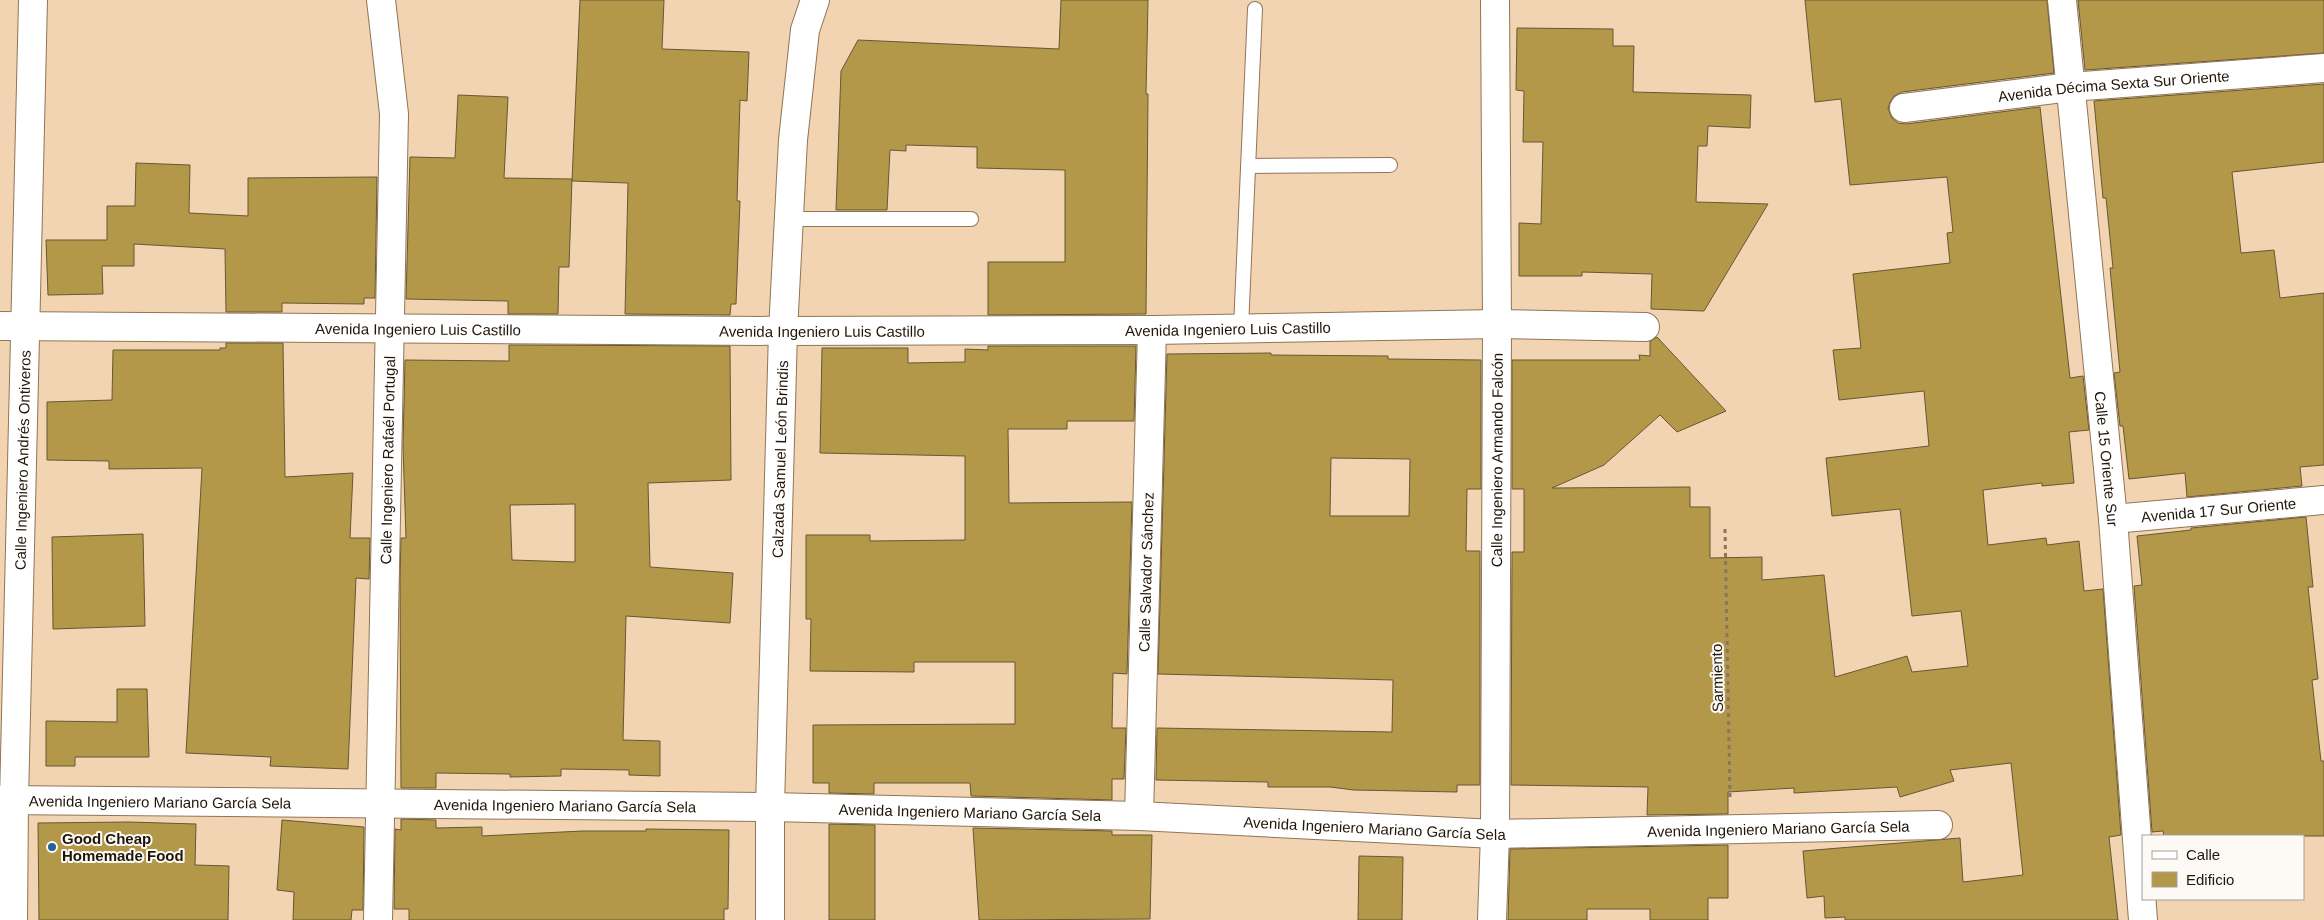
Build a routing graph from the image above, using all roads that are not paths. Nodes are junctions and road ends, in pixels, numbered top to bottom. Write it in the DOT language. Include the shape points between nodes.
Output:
graph roads {
  1 [pos="33,0"];
  2 [pos="381,0"];
  3 [pos="801,0"];
  4 [pos="815,0"];
  5 [pos="1495,0"];
  6 [pos="2062,0"];
  7 [pos="1256,9"];
  8 [pos="805,30"];
  9 [pos="2324,68"];
  10 [pos="2070,87"];
  11 [pos="1904,108"];
  12 [pos="1390,165"];
  13 [pos="1248,166"];
  14 [pos="789,219"];
  15 [pos="971,219"];
  16 [pos="1497,324"];
  17 [pos="0,326"];
  18 [pos="27,327"];
  19 [pos="1645,327"];
  20 [pos="1241,328"];
  21 [pos="388,329"];
  22 [pos="1152,330"];
  23 [pos="783,331"];
  24 [pos="2324,500"];
  25 [pos="2113,518"];
  26 [pos="7,800"];
  27 [pos="381,804"];
  28 [pos="770,807"];
  29 [pos="1139,816"];
  30 [pos="1938,826"];
  31 [pos="1495,834"];
  32 [pos="14,920"];
  33 [pos="378,920"];
  34 [pos="770,920"];
  35 [pos="1492,920"];
  36 [pos="2143,920"];
  1 -- 18 [label="street, Calle Ingeniero Andrés Ontiveros"];
  2 -- 21 [label="street, Calle Ingeniero Rafaél Portugal" via="394,114"];
  3 -- 8 [label="street"];
  4 -- 8 [label="street, Calzada Samuel León Brindis"];
  5 -- 16 [label="street, Calle Ingeniero Armando Falcón"];
  6 -- 10 [label="street, Calle 15 Oriente Sur"];
  7 -- 13 [label="lane"];
  8 -- 14 [label="street, Calzada Samuel León Brindis" via="793,140"];
  9 -- 10 [label="street, Avenida Décima Sexta Sur Oriente"];
  10 -- 11 [label="street, Avenida Décima Sexta Sur Oriente"];
  10 -- 25 [label="street, Calle 15 Oriente Sur"];
  12 -- 13 [label="lane"];
  13 -- 20 [label="lane"];
  14 -- 15 [label="lane"];
  14 -- 23 [label="street, Calzada Samuel León Brindis"];
  16 -- 19 [label="street, Avenida Ingeniero Luis Castillo"];
  16 -- 20 [label="street, Avenida Ingeniero Luis Castillo"];
  16 -- 31 [label="street, Calle Ingeniero Armando Falcón"];
  17 -- 18 [label="street, Avenida Ingeniero Luis Castillo"];
  18 -- 21 [label="street, Avenida Ingeniero Luis Castillo"];
  18 -- 26 [label="street, Calle Ingeniero Andrés Ontiveros"];
  20 -- 22 [label="street, Avenida Ingeniero Luis Castillo"];
  21 -- 23 [label="street, Avenida Ingeniero Luis Castillo"];
  21 -- 27 [label="street, Calle Ingeniero Rafaél Portugal"];
  22 -- 23 [label="street, Avenida Ingeniero Luis Castillo"];
  22 -- 29 [label="street, Calle Salvador Sánchez"];
  23 -- 28 [label="street, Calzada Samuel León Brindis"];
  24 -- 25 [label="street, Avenida 17 Sur Oriente"];
  25 -- 36 [label="street, Calle 15 Oriente Sur"];
  26 -- 27 [label="street, Avenida Ingeniero Mariano García Sela"];
  26 -- 32 [label="street, Calle Ingeniero Andrés Ontiveros"];
  27 -- 28 [label="street, Avenida Ingeniero Mariano García Sela"];
  27 -- 33 [label="street, Calle Ingeniero Rafaél Portugal"];
  28 -- 29 [label="street, Avenida Ingeniero Mariano García Sela"];
  28 -- 34 [label="street, Calzada Samuel León Brindis"];
  29 -- 31 [label="street, Avenida Ingeniero Mariano García Sela"];
  30 -- 31 [label="street, Avenida Ingeniero Mariano García Sela"];
  31 -- 35 [label="street, Calle Ingeniero Armando Falcón"];
}
